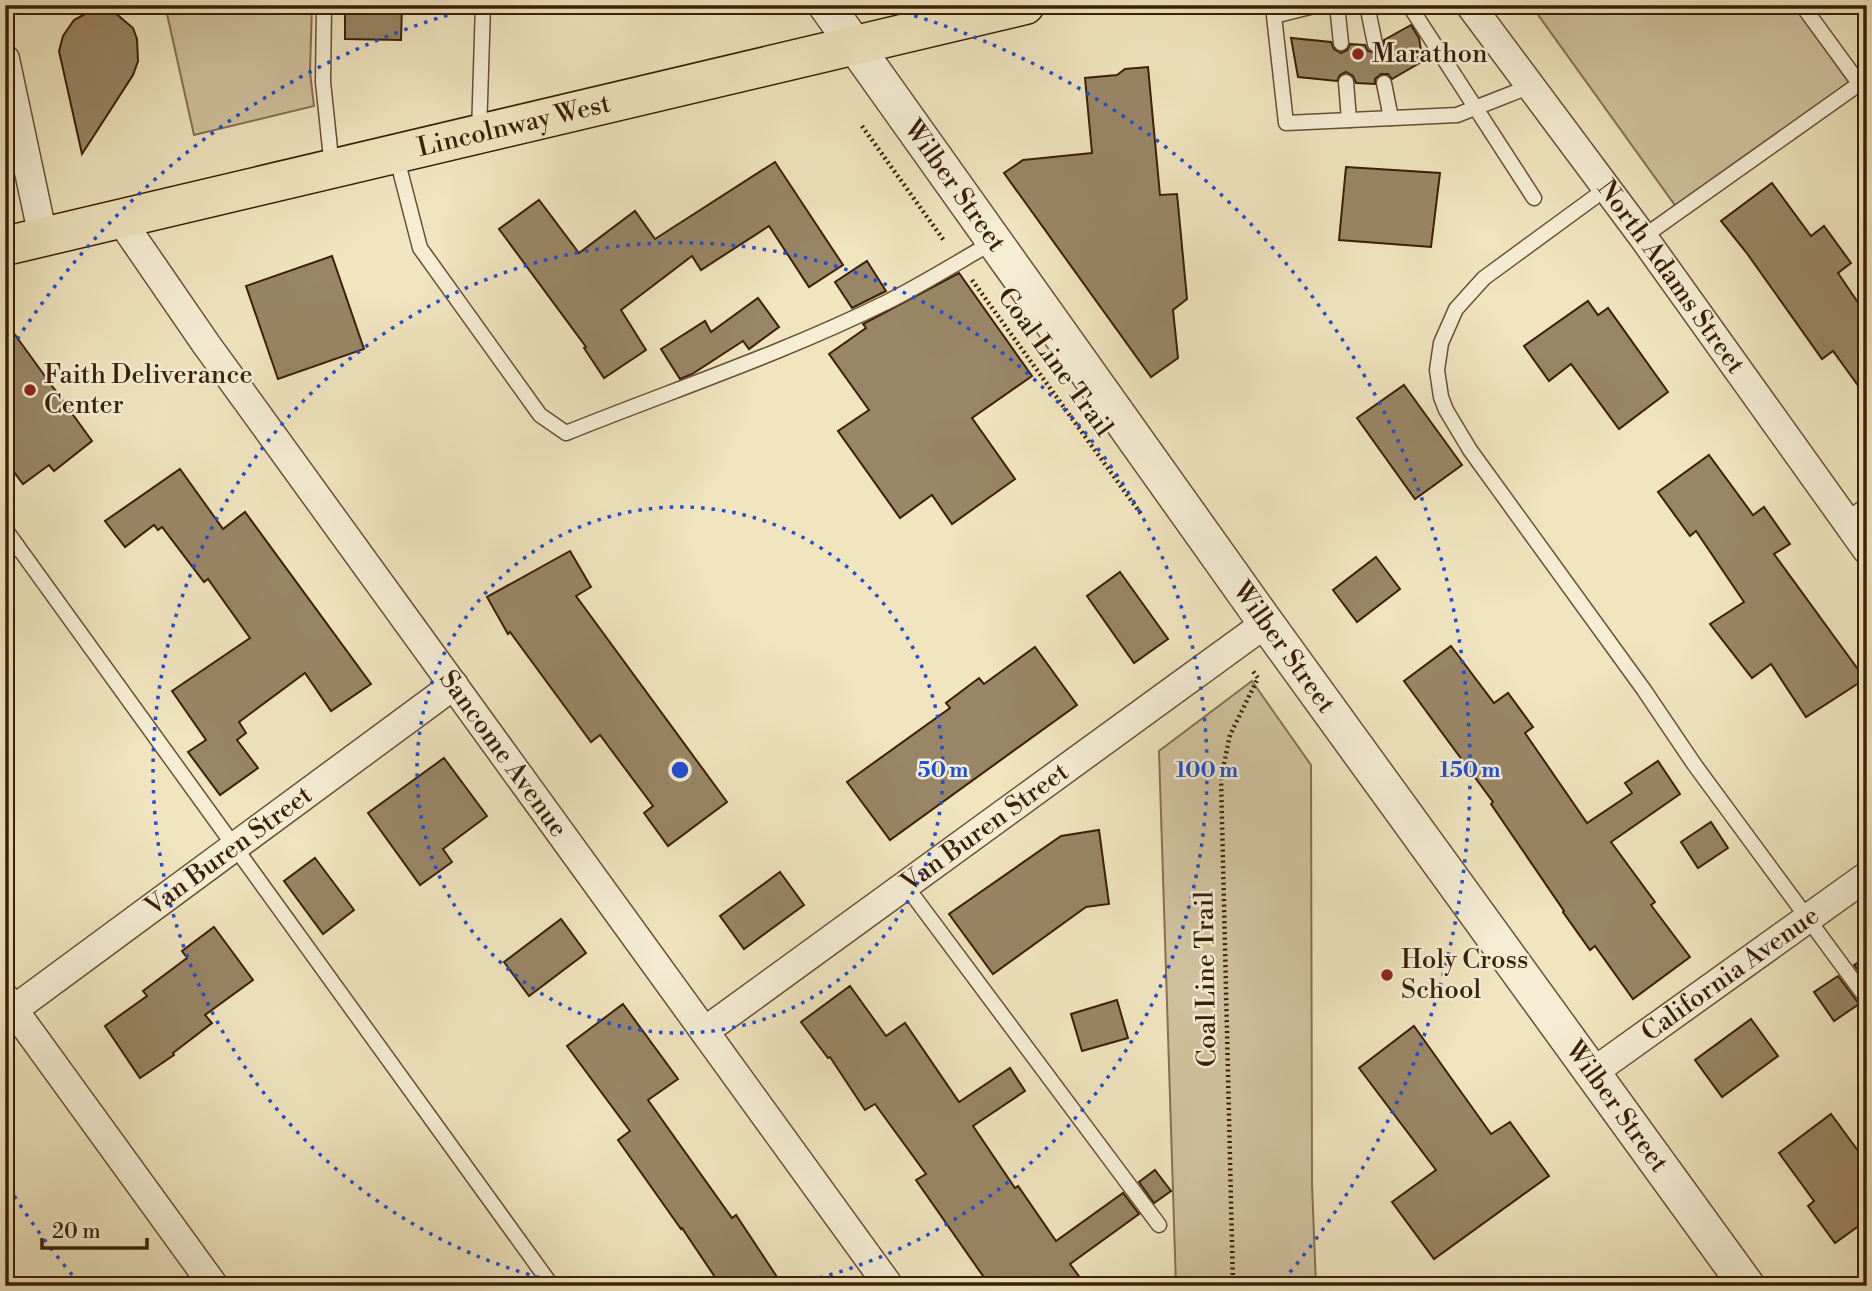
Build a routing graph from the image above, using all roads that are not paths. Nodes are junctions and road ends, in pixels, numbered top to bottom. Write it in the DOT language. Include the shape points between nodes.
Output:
graph roads {
  1 [pos="324,5"];
  2 [pos="484,5"];
  3 [pos="826,5"];
  4 [pos="1025,5"];
  5 [pos="1318,5"];
  6 [pos="1337,5"];
  7 [pos="1367,5"];
  8 [pos="1409,5"];
  9 [pos="1470,5"];
  10 [pos="1802,5"];
  11 [pos="1341,43"];
  12 [pos="1375,44"];
  13 [pos="855,46"];
  14 [pos="5,59"];
  15 [pos="1346,82"];
  16 [pos="1384,83"];
  17 [pos="1531,86"];
  18 [pos="1863,89"];
  19 [pos="1476,107"];
  20 [pos="1391,118"];
  21 [pos="1349,120"];
  22 [pos="479,134"];
  23 [pos="396,154"];
  24 [pos="332,169"];
  25 [pos="1607,188"];
  26 [pos="1534,198"];
  27 [pos="120,219"];
  28 [pos="43,237"];
  29 [pos="1643,237"];
  30 [pos="994,241"];
  31 [pos="5,246"];
  32 [pos="1856,512"];
  33 [pos="5,529"];
  34 [pos="1867,550"];
  35 [pos="11,551"];
  36 [pos="1266,623"];
  37 [pos="454,685"];
  38 [pos="234,848"];
  39 [pos="1867,876"];
  40 [pos="905,886"];
  41 [pos="1807,918"];
  42 [pos="1867,999"];
  43 [pos="8,1008"];
  44 [pos="705,1031"];
  45 [pos="1592,1073"];
  46 [pos="1159,1225"];
  47 [pos="214,1286"];
  48 [pos="552,1286"];
  49 [pos="889,1286"];
  50 [pos="1746,1286"];
  1 -- 24 [label="lane" via="323,82"];
  2 -- 22 [label="lane"];
  3 -- 13 [label="street, Wilber Street"];
  4 -- 13 [label="main road, Lincolnway West"];
  5 -- 21 [label="lane" via="1274,16 1286,122"];
  6 -- 11 [label="lane"];
  7 -- 12 [label="lane"];
  8 -- 19 [label="lane"];
  9 -- 17 [label="street, North Adams Street"];
  10 -- 18 [label="lane"];
  13 -- 22 [label="main road, Lincolnway West"];
  13 -- 30 [label="street, Wilber Street"];
  14 -- 28 [label="street"];
  15 -- 21 [label="lane"];
  16 -- 20 [label="lane"];
  17 -- 19 [label="lane"];
  17 -- 25 [label="street, North Adams Street"];
  18 -- 29 [label="lane"];
  19 -- 20 [label="lane" via="1457,114"];
  19 -- 26 [label="lane"];
  20 -- 21 [label="lane"];
  22 -- 23 [label="main road, Lincolnway West"];
  23 -- 24 [label="main road, Lincolnway West"];
  23 -- 30 [label="lane" via="420,248 540,415 566,433 889,302"];
  24 -- 27 [label="main road, Lincolnway West"];
  25 -- 29 [label="street, North Adams Street"];
  25 -- 41 [label="lane" via="1484,278 1463,299 1441,343 1437,370 1441,397 1486,472"];
  27 -- 28 [label="main road, Lincolnway West"];
  27 -- 37 [label="street, Sancome Avenue"];
  28 -- 31 [label="main road, Lincolnway West"];
  29 -- 32 [label="street, North Adams Street"];
  30 -- 36 [label="street, Wilber Street"];
  32 -- 34 [label="street, North Adams Street"];
  33 -- 35 [label="lane"];
  35 -- 38 [label="lane"];
  36 -- 40 [label="street, Van Buren Street"];
  36 -- 45 [label="street, Wilber Street"];
  37 -- 38 [label="street, Van Buren Street"];
  37 -- 44 [label="street, Sancome Avenue"];
  38 -- 43 [label="street, Van Buren Street"];
  38 -- 48 [label="lane"];
  39 -- 41 [label="street, California Avenue"];
  40 -- 44 [label="street, Van Buren Street"];
  40 -- 46 [label="lane"];
  41 -- 42 [label="lane"];
  41 -- 45 [label="street, California Avenue"];
  43 -- 47 [label="street"];
  44 -- 49 [label="street, Sancome Avenue"];
  45 -- 50 [label="street, Wilber Street"];
}
